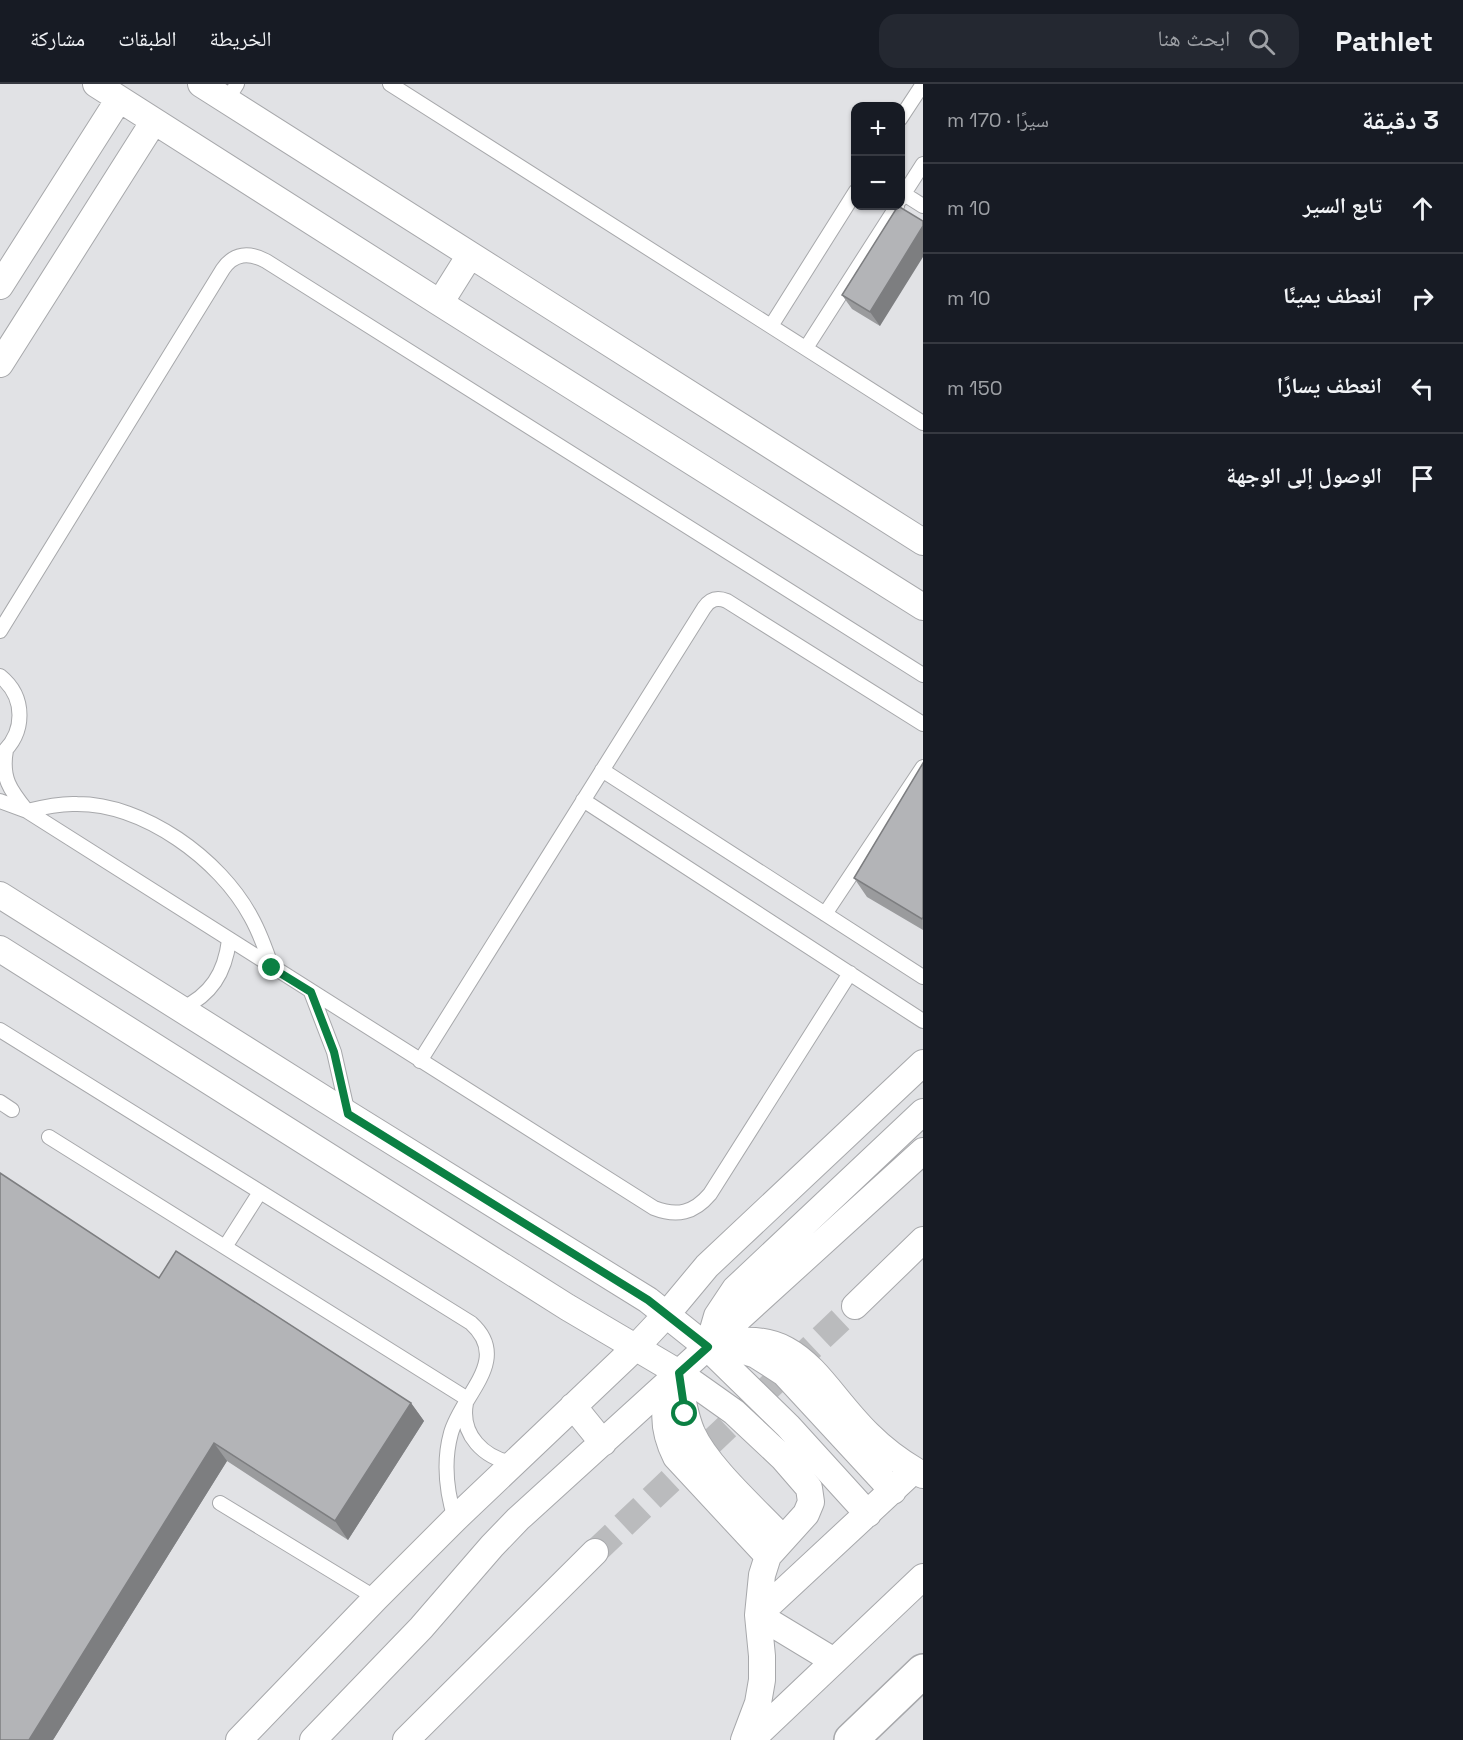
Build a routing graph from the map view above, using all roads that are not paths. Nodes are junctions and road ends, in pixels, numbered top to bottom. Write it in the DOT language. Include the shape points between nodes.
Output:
graph roads {
  1 [pos="96,84"];
  2 [pos="201,84"];
  3 [pos="390,84"];
  4 [pos="923,84"];
  5 [pos="232,92"];
  6 [pos="119,99"];
  7 [pos="905,111"];
  8 [pos="154,121"];
  9 [pos="923,164"];
  10 [pos="905,192"];
  11 [pos="851,197"];
  12 [pos="905,201"];
  13 [pos="923,206"];
  14 [pos="894,210"];
  15 [pos="470,255"];
  16 [pos="0,285"];
  17 [pos="440,303"];
  18 [pos="771,326"];
  19 [pos="806,348"];
  20 [pos="0,364"];
  21 [pos="923,423"];
  22 [pos="923,542"];
  23 [pos="923,607"];
  24 [pos="0,631"];
  25 [pos="923,675"];
  26 [pos="0,676"];
  27 [pos="923,724"];
  28 [pos="3,752"];
  29 [pos="923,767"];
  30 [pos="602,770"];
  31 [pos="583,800"];
  32 [pos="0,801"];
  33 [pos="27,811"];
  34 [pos="0,895"];
  35 [pos="825,914"];
  36 [pos="229,940"];
  37 [pos="0,949"];
  38 [pos="272,968"];
  39 [pos="850,973"];
  40 [pos="923,977"];
  41 [pos="311,992"];
  42 [pos="181,1009"];
  43 [pos="923,1021"];
  44 [pos="0,1030"];
  45 [pos="420,1061"];
  46 [pos="923,1063"];
  47 [pos="923,1112"];
  48 [pos="348,1114"];
  49 [pos="49,1137"];
  50 [pos="923,1152"];
  51 [pos="260,1192"];
  52 [pos="923,1240"];
  53 [pos="225,1247"];
  54 [pos="855,1306"];
  55 [pos="667,1314"];
  56 [pos="636,1347"];
  57 [pos="708,1347"];
  58 [pos="679,1373"];
  59 [pos="466,1398"];
  60 [pos="573,1406"];
  61 [pos="603,1443"];
  62 [pos="513,1463"];
  63 [pos="919,1473"];
  64 [pos="893,1491"];
  65 [pos="220,1503"];
  66 [pos="868,1514"];
  67 [pos="455,1519"];
  68 [pos="775,1547"];
  69 [pos="594,1552"];
  70 [pos="923,1577"];
  71 [pos="376,1598"];
  72 [pos="758,1615"];
  73 [pos="834,1661"];
  74 [pos="923,1671"];
  75 [pos="239,1740"];
  76 [pos="313,1740"];
  77 [pos="406,1740"];
  78 [pos="744,1740"];
  79 [pos="751,1740"];
  80 [pos="851,1740"];
  1 -- 6 [label="street"];
  2 -- 5 [label="street"];
  3 -- 18 [label="lane"];
  4 -- 7 [label="lane"];
  5 -- 15 [label="street"];
  6 -- 8 [label="street"];
  6 -- 16 [label="street"];
  8 -- 17 [label="street"];
  8 -- 20 [label="street"];
  9 -- 10 [label="lane"];
  11 -- 18 [label="lane"];
  12 -- 13 [label="lane"];
  14 -- 19 [label="lane"];
  15 -- 17 [label="street"];
  15 -- 22 [label="street"];
  17 -- 23 [label="street"];
  18 -- 19 [label="lane"];
  19 -- 21 [label="lane"];
  24 -- 25 [label="lane" via="223,269 236,256 245,254 266,261"];
  26 -- 28 [label="lane" via="10,685 20,706 18,730"];
  27 -- 30 [label="lane" via="728,601 717,599 707,603"];
  28 -- 33 [label="lane" via="7,782"];
  29 -- 35 [label="lane"];
  30 -- 31 [label="lane"];
  30 -- 35 [label="lane"];
  31 -- 39 [label="lane"];
  31 -- 45 [label="lane"];
  32 -- 33 [label="lane"];
  33 -- 36 [label="lane"];
  33 -- 38 [label="lane" via="51,805 102,806 149,822 171,836 216,870 234,892 263,941"];
  34 -- 42 [label="street"];
  35 -- 40 [label="lane"];
  36 -- 38 [label="lane"];
  36 -- 42 [label="lane" via="216,982 206,994"];
  37 -- 56 [label="street"];
  38 -- 41 [label="lane"];
  39 -- 43 [label="lane"];
  39 -- 45 [label="lane" via="710,1194 695,1209 685,1212 675,1214 654,1208"];
  41 -- 45 [label="lane"];
  41 -- 48 [label="lane" via="334,1052"];
  42 -- 48 [label="street"];
  44 -- 51 [label="lane"];
  46 -- 55 [label="street" via="707,1266"];
  47 -- 57 [label="street" via="735,1289 717,1316"];
  48 -- 55 [label="street"];
  49 -- 53 [label="lane"];
  50 -- 57 [label="street"];
  51 -- 53 [label="lane"];
  51 -- 59 [label="lane" via="479,1330 488,1358 481,1377"];
  52 -- 54 [label="street"];
  53 -- 59 [label="lane"];
  55 -- 56 [label="street"];
  55 -- 57 [label="street"];
  56 -- 58 [label="street"];
  56 -- 60 [label="street"];
  57 -- 58 [label="street"];
  57 -- 63 [label="street" via="725,1342 759,1342 791,1353 818,1374 867,1433"];
  57 -- 64 [label="street" via="741,1350 784,1373"];
  57 -- 66 [label="street" via="788,1426"];
  58 -- 61 [label="street"];
  58 -- 68 [label="street" via="669,1393 665,1415 673,1450 686,1468"];
  58 -- 68 [label="street" via="759,1434 809,1488 810,1508"];
  59 -- 62 [label="lane" via="465,1421 474,1442 491,1457"];
  59 -- 67 [label="lane" via="447,1448 447,1484"];
  60 -- 61 [label="street"];
  60 -- 62 [label="street"];
  61 -- 76 [label="street" via="492,1546 421,1628"];
  62 -- 67 [label="street"];
  63 -- 64 [label="street"];
  64 -- 66 [label="street"];
  65 -- 71 [label="lane"];
  66 -- 72 [label="street"];
  67 -- 71 [label="street"];
  68 -- 72 [label="street" via="758,1595"];
  69 -- 77 [label="street"];
  70 -- 73 [label="street"];
  71 -- 75 [label="street"];
  72 -- 73 [label="street"];
  72 -- 78 [label="street" via="762,1680"];
  73 -- 79 [label="street"];
  74 -- 80 [label="main road"];
}
